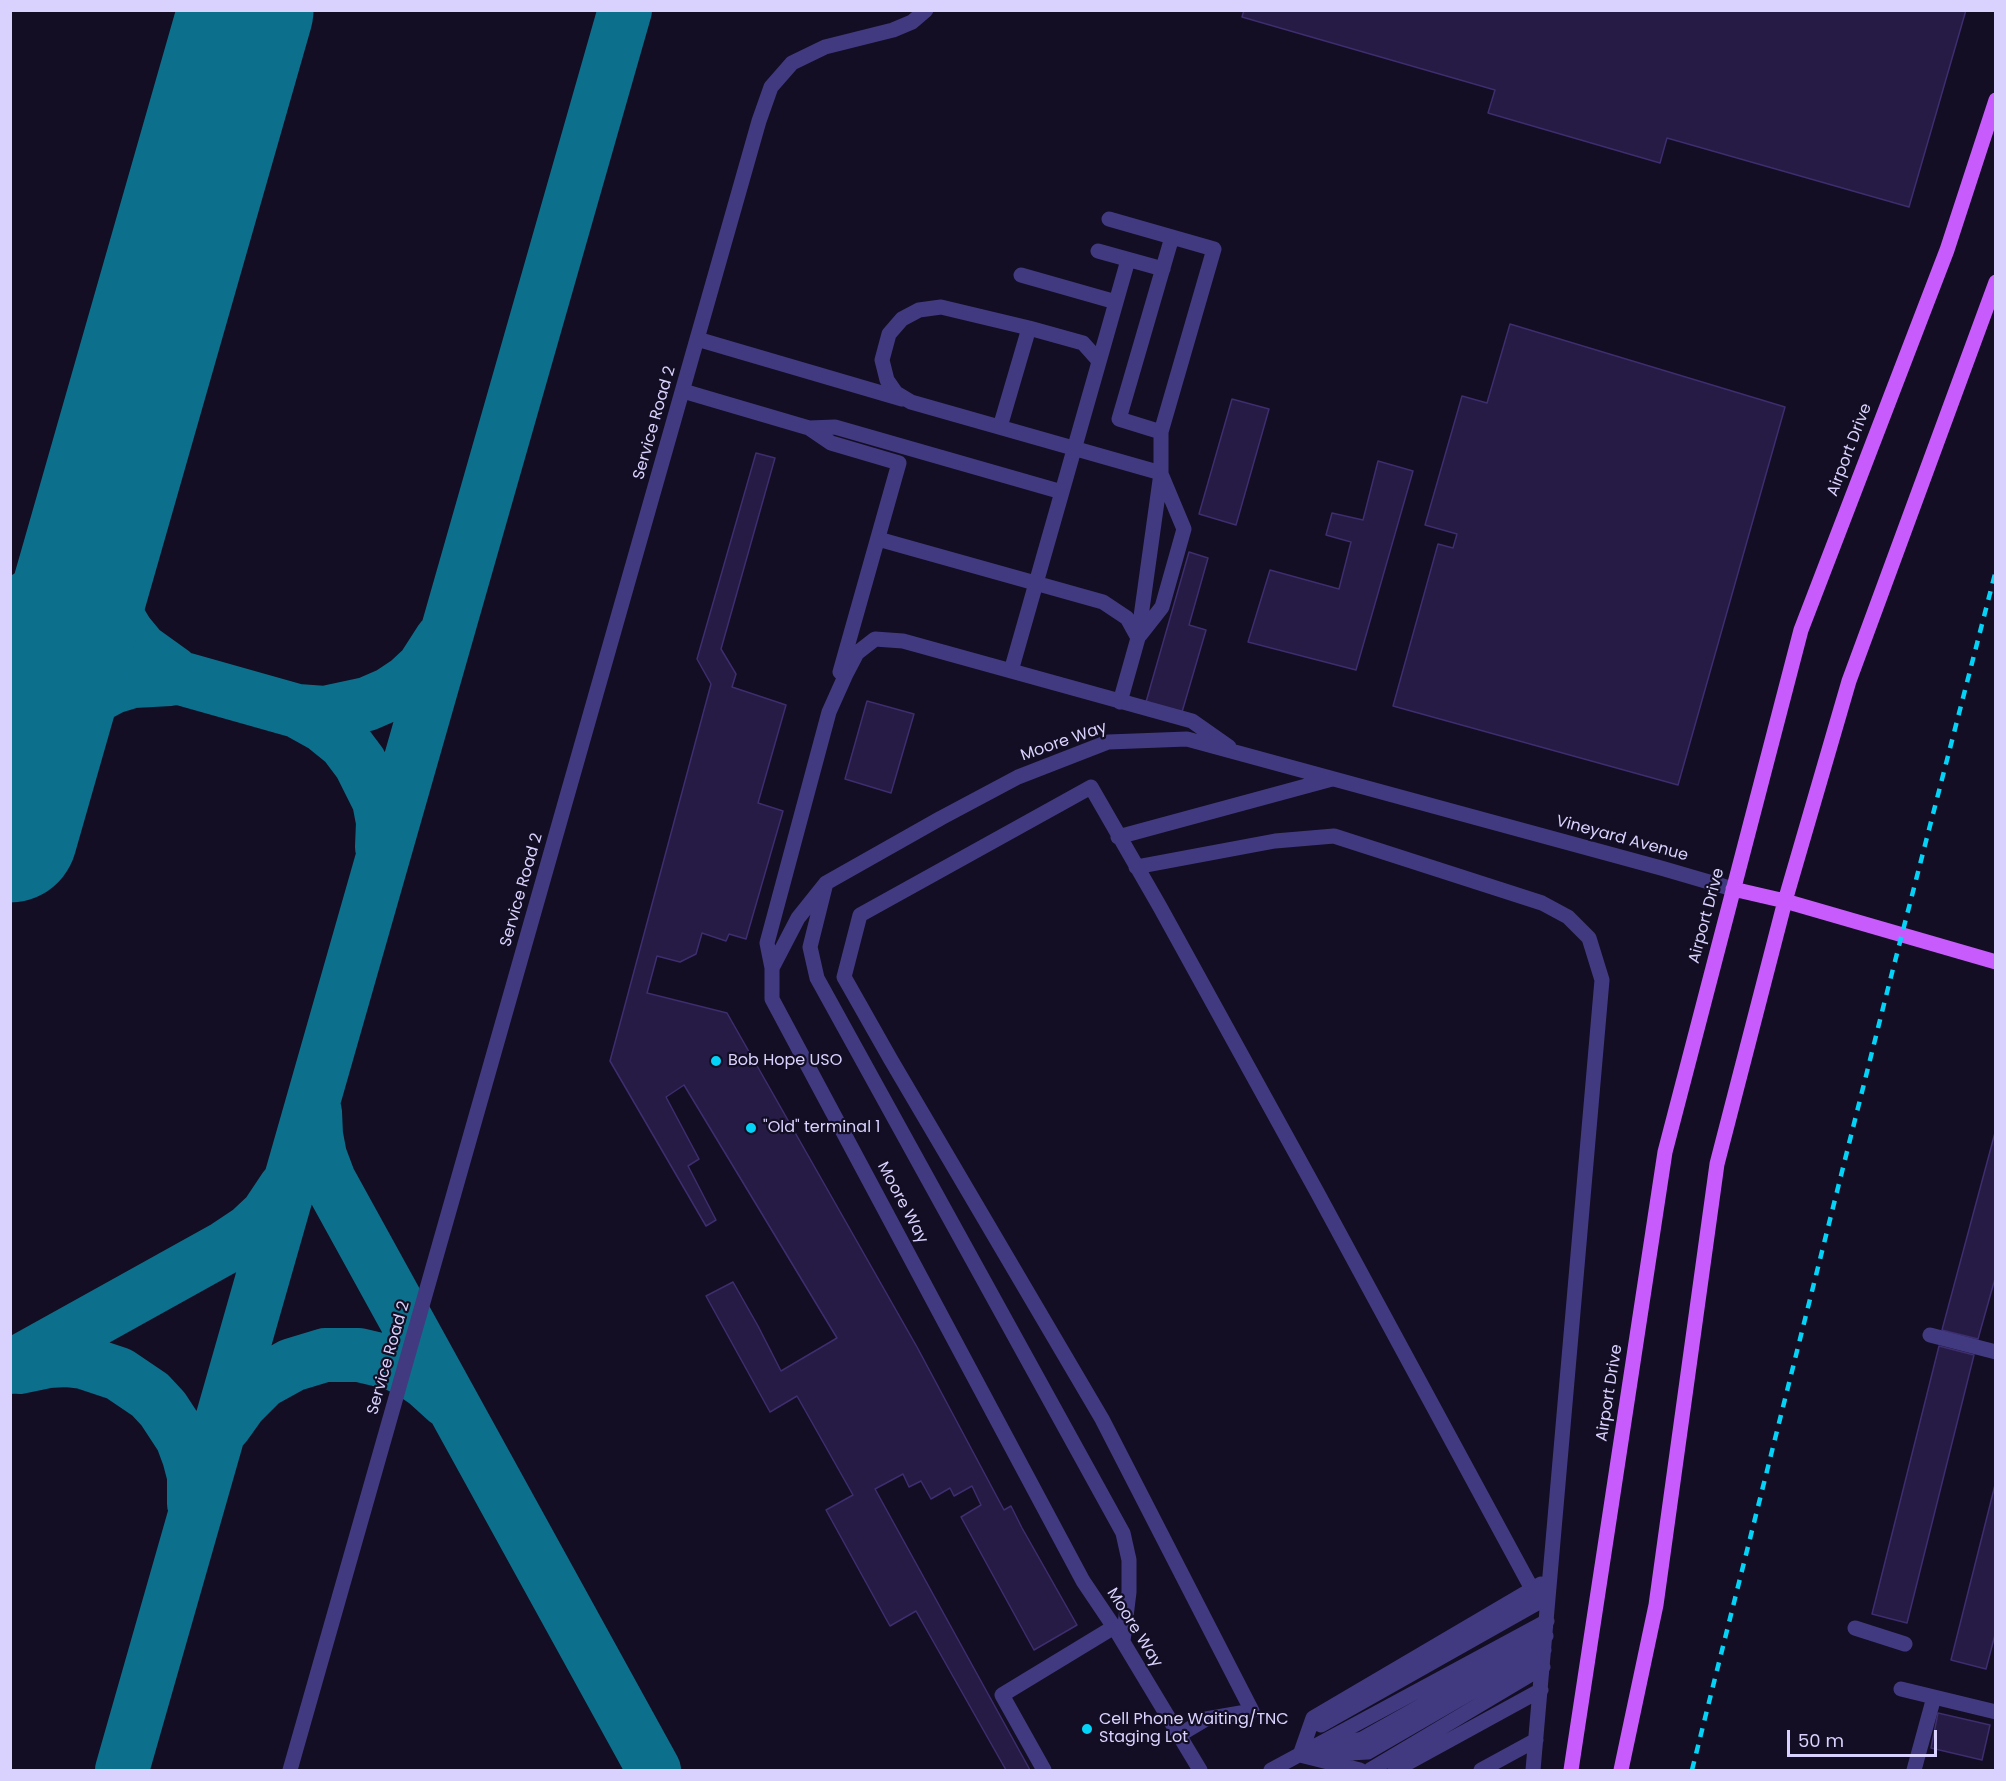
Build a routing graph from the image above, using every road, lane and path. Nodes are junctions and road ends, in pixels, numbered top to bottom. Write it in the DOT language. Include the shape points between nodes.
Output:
graph roads {
  1 [pos="926,10"];
  2 [pos="1995,100"];
  3 [pos="1109,219"];
  4 [pos="1172,237"];
  5 [pos="1098,251"];
  6 [pos="1128,260"];
  7 [pos="1163,269"];
  8 [pos="1021,275"];
  9 [pos="1995,282"];
  10 [pos="1116,302"];
  11 [pos="1029,328"];
  12 [pos="697,339"];
  13 [pos="1099,361"];
  14 [pos="683,391"];
  15 [pos="911,402"];
  16 [pos="1000,427"];
  17 [pos="809,428"];
  18 [pos="1161,432"];
  19 [pos="1074,449"];
  20 [pos="1161,473"];
  21 [pos="1062,492"];
  22 [pos="878,538"];
  23 [pos="1036,582"];
  24 [pos="1138,638"];
  25 [pos="1011,671"];
  26 [pos="1120,702"];
  27 [pos="829,712"];
  28 [pos="1239,754"];
  29 [pos="1332,779"];
  30 [pos="1118,837"];
  31 [pos="1136,867"];
  32 [pos="826,883"];
  33 [pos="1733,889"];
  34 [pos="1785,901"];
  35 [pos="1995,962"];
  36 [pos="772,969"];
  37 [pos="1930,1335"];
  38 [pos="1995,1352"];
  39 [pos="1549,1579"];
  40 [pos="1532,1589"];
  41 [pos="1548,1597"];
  42 [pos="1547,1621"];
  43 [pos="1114,1627"];
  44 [pos="1855,1628"];
  45 [pos="1123,1641"];
  46 [pos="1545,1643"];
  47 [pos="1905,1644"];
  48 [pos="1543,1667"];
  49 [pos="1901,1689"];
  50 [pos="1541,1690"];
  51 [pos="1934,1696"];
  52 [pos="1995,1712"];
  53 [pos="1179,1735"];
  54 [pos="1536,1740"];
  55 [pos="1300,1755"];
  56 [pos="290,1770"];
  57 [pos="1044,1770"];
  58 [pos="1200,1770"];
  59 [pos="1271,1770"];
  60 [pos="1334,1770"];
  61 [pos="1360,1770"];
  62 [pos="1370,1770"];
  63 [pos="1395,1770"];
  64 [pos="1481,1770"];
  65 [pos="1533,1770"];
  66 [pos="1571,1770"];
  67 [pos="1621,1770"];
  68 [pos="1914,1770"];
  1 -- 12 [label="street, Service Road 2" via="912,22 892,30 825,47 792,63 771,87"];
  2 -- 33 [label="main road, Airport Drive" via="1947,250 1801,630"];
  3 -- 4 [label="street"];
  4 -- 7 [label="street"];
  4 -- 18 [label="street" via="1214,249"];
  5 -- 6 [label="street"];
  6 -- 7 [label="street"];
  6 -- 10 [label="street"];
  7 -- 18 [label="street" via="1119,419"];
  8 -- 10 [label="street"];
  9 -- 34 [label="main road" via="1849,681"];
  10 -- 13 [label="street"];
  11 -- 13 [label="street" via="1083,343"];
  11 -- 15 [label="street" via="941,307 919,310 902,319 889,334 882,360 887,380"];
  11 -- 16 [label="street"];
  12 -- 14 [label="street, Service Road 2"];
  12 -- 15 [label="street"];
  13 -- 19 [label="street"];
  14 -- 17 [label="street"];
  14 -- 56 [label="street, Service Road 2"];
  15 -- 16 [label="street"];
  16 -- 19 [label="street"];
  17 -- 21 [label="street" via="835,427"];
  17 -- 22 [label="street" via="831,442 899,463"];
  18 -- 20 [label="street"];
  19 -- 20 [label="street"];
  19 -- 21 [label="street"];
  20 -- 24 [label="street"];
  20 -- 24 [label="street" via="1184,529 1162,607"];
  21 -- 23 [label="street"];
  22 -- 23 [label="street"];
  22 -- 27 [label="street"];
  23 -- 24 [label="street" via="1103,602 1127,618"];
  23 -- 25 [label="street"];
  24 -- 26 [label="street"];
  25 -- 26 [label="street"];
  25 -- 27 [label="street" via="903,641 875,639 857,654"];
  26 -- 28 [label="street" via="1192,721"];
  27 -- 36 [label="street" via="767,943"];
  28 -- 29 [label="street, Vineyard Avenue"];
  28 -- 32 [label="street, Moore Way" via="1187,739 1108,742 1018,777"];
  29 -- 30 [label="street"];
  29 -- 33 [label="street, Vineyard Avenue"];
  30 -- 31 [label="street"];
  30 -- 53 [label="street" via="1091,788 860,915 844,977 1102,1419 1252,1711 1206,1719"];
  31 -- 39 [label="street" via="1275,841 1334,836 1542,903 1568,917 1589,938 1602,980"];
  31 -- 40 [label="street"];
  32 -- 36 [label="street, Moore Way" via="798,918"];
  32 -- 45 [label="street" via="810,947 817,978 1123,1533 1129,1560"];
  33 -- 34 [label="main road, Vineyard Avenue"];
  33 -- 66 [label="main road, Airport Drive" via="1665,1152"];
  34 -- 35 [label="main road, Vineyard Avenue"];
  34 -- 67 [label="main road" via="1716,1164 1656,1605"];
  36 -- 43 [label="street, Moore Way" via="772,999 1083,1581"];
  37 -- 38 [label="street"];
  39 -- 40 [label="street"];
  39 -- 41 [label="street"];
  40 -- 55 [label="street" via="1313,1718"];
  41 -- 42 [label="street"];
  41 -- 55 [label="street" via="1320,1725"];
  42 -- 46 [label="street"];
  42 -- 55 [label="street"];
  43 -- 45 [label="street, Moore Way"];
  43 -- 57 [label="street" via="1002,1695"];
  44 -- 47 [label="street"];
  45 -- 53 [label="street, Moore Way"];
  46 -- 48 [label="street"];
  46 -- 55 [label="street" via="1362,1739"];
  48 -- 50 [label="street"];
  48 -- 62 [label="street"];
  49 -- 51 [label="street"];
  50 -- 54 [label="street"];
  50 -- 63 [label="street"];
  51 -- 52 [label="street"];
  51 -- 68 [label="street"];
  53 -- 58 [label="street, Moore Way"];
  54 -- 64 [label="street"];
  54 -- 65 [label="street"];
  55 -- 59 [label="street"];
  55 -- 60 [label="street"];
  55 -- 61 [label="street"];
}
